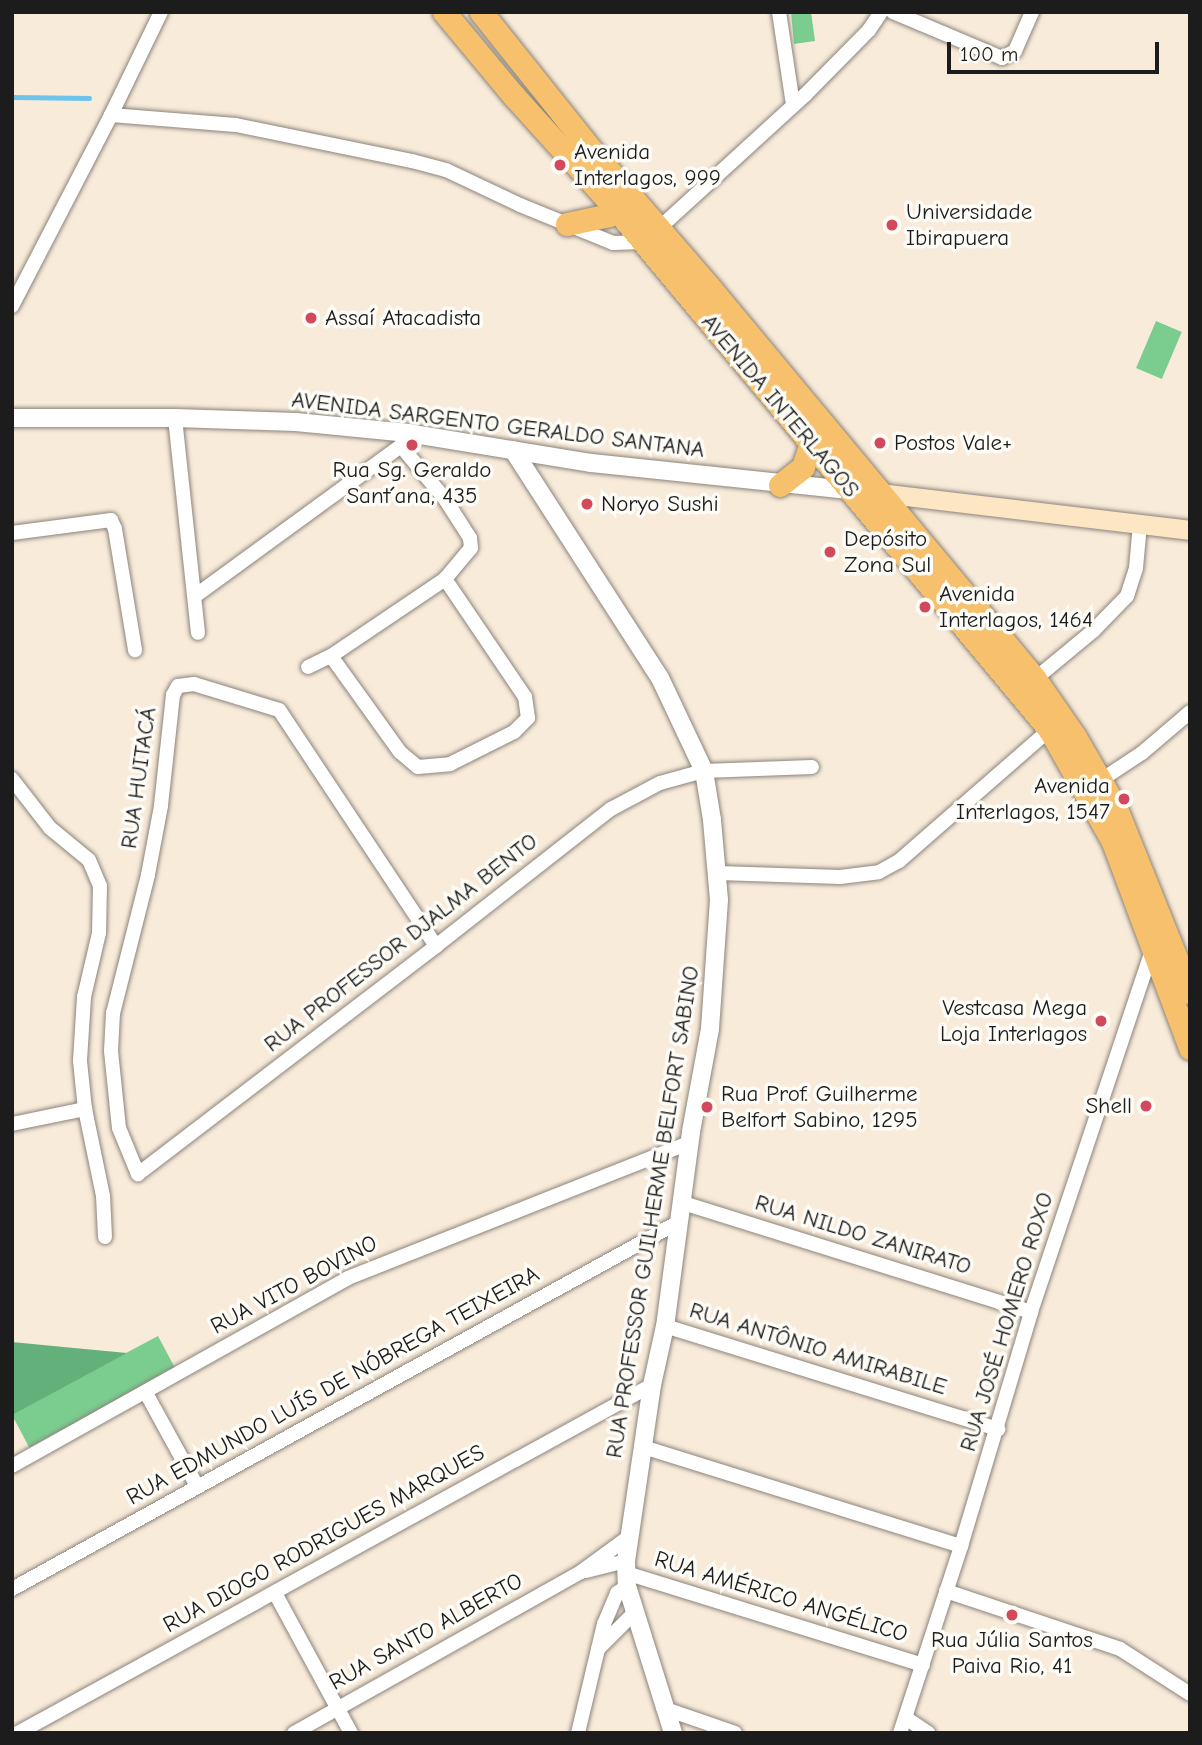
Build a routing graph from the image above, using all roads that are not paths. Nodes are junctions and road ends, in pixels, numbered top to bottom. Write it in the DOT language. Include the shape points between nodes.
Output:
graph roads {
  1 [pos="161,12"];
  2 [pos="444,12"];
  3 [pos="481,12"];
  4 [pos="779,12"];
  5 [pos="881,12"];
  6 [pos="893,12"];
  7 [pos="1032,12"];
  8 [pos="793,105"];
  9 [pos="111,116"];
  10 [pos="623,187"];
  11 [pos="616,209"];
  12 [pos="567,224"];
  13 [pos="651,237"];
  14 [pos="12,306"];
  15 [pos="12,418"];
  16 [pos="175,418"];
  17 [pos="405,440"];
  18 [pos="811,443"];
  19 [pos="513,450"];
  20 [pos="780,485"];
  21 [pos="850,490"];
  22 [pos="881,494"];
  23 [pos="1140,524"];
  24 [pos="1190,530"];
  25 [pos="12,533"];
  26 [pos="445,579"];
  27 [pos="195,596"];
  28 [pos="198,633"];
  29 [pos="135,650"];
  30 [pos="331,656"];
  31 [pos="308,667"];
  32 [pos="1035,679"];
  33 [pos="1190,712"];
  34 [pos="1056,724"];
  35 [pos="812,766"];
  36 [pos="704,771"];
  37 [pos="12,779"];
  38 [pos="1101,780"];
  39 [pos="718,873"];
  40 [pos="1165,928"];
  41 [pos="436,946"];
  42 [pos="1153,948"];
  43 [pos="1190,993"];
  44 [pos="1190,1048"];
  45 [pos="85,1109"];
  46 [pos="12,1124"];
  47 [pos="689,1143"];
  48 [pos="138,1174"];
  49 [pos="680,1202"];
  50 [pos="677,1223"];
  51 [pos="105,1237"];
  52 [pos="1031,1312"];
  53 [pos="665,1326"];
  54 [pos="652,1385"];
  55 [pos="146,1393"];
  56 [pos="998,1429"];
  57 [pos="643,1447"];
  58 [pos="12,1466"];
  59 [pos="197,1486"];
  60 [pos="629,1536"];
  61 [pos="961,1546"];
  62 [pos="581,1572"];
  63 [pos="626,1573"];
  64 [pos="12,1590"];
  65 [pos="946,1591"];
  66 [pos="275,1593"];
  67 [pos="634,1613"];
  68 [pos="597,1650"];
  69 [pos="923,1665"];
  70 [pos="1190,1694"];
  71 [pos="337,1709"];
  72 [pos="906,1718"];
  73 [pos="669,1725"];
  74 [pos="577,1732"];
  75 [pos="18,1733"];
  76 [pos="294,1733"];
  77 [pos="351,1733"];
  78 [pos="735,1733"];
  79 [pos="900,1733"];
  80 [pos="928,1733"];
  1 -- 9 [label="street"];
  2 -- 11 [label="main road, AVENIDA INTERLAGOS"];
  3 -- 10 [label="main road, AVENIDA INTERLAGOS"];
  4 -- 8 [label="street"];
  5 -- 8 [label="street" via="851,50"];
  6 -- 7 [label="street" via="1002,58 1015,51"];
  8 -- 13 [label="street"];
  9 -- 12 [label="street" via="236,125 412,161 446,170"];
  9 -- 14 [label="street"];
  10 -- 11 [label="main road"];
  10 -- 13 [label="main road, AVENIDA INTERLAGOS"];
  11 -- 12 [label="main road" via="601,219"];
  11 -- 13 [label="main road, AVENIDA INTERLAGOS"];
  12 -- 13 [label="street" via="612,243"];
  13 -- 18 [label="main road, AVENIDA INTERLAGOS"];
  13 -- 22 [label="main road, AVENIDA INTERLAGOS" via="711,289"];
  15 -- 16 [label="street, AVENIDA SARGENTO GERALDO SANTANA"];
  16 -- 17 [label="street, AVENIDA SARGENTO GERALDO SANTANA" via="296,422"];
  16 -- 27 [label="street"];
  17 -- 19 [label="street, AVENIDA SARGENTO GERALDO SANTANA"];
  17 -- 26 [label="street" via="470,537 466,558"];
  17 -- 27 [label="street"];
  18 -- 20 [label="main road" via="803,467"];
  18 -- 21 [label="main road, AVENIDA INTERLAGOS"];
  19 -- 20 [label="street, AVENIDA SARGENTO GERALDO SANTANA"];
  19 -- 36 [label="street, RUA PROFESSOR GUILHERME BELFORT SABINO" via="660,678"];
  20 -- 21 [label="street, AVENIDA SARGENTO GERALDO SANTANA"];
  21 -- 22 [label="main road"];
  21 -- 34 [label="main road, AVENIDA INTERLAGOS"];
  22 -- 23 [label="main road"];
  22 -- 32 [label="main road, AVENIDA INTERLAGOS"];
  23 -- 24 [label="main road"];
  23 -- 32 [label="street" via="1136,568 1127,596"];
  25 -- 29 [label="street" via="111,520"];
  26 -- 30 [label="street"];
  26 -- 30 [label="street" via="525,696 528,718 514,732 450,764 418,767 400,752"];
  27 -- 28 [label="street"];
  30 -- 31 [label="street"];
  32 -- 34 [label="main road, AVENIDA INTERLAGOS"];
  33 -- 38 [label="street"];
  34 -- 38 [label="main road, AVENIDA INTERLAGOS"];
  34 -- 39 [label="street" via="899,861 879,872 839,877"];
  34 -- 42 [label="main road, AVENIDA INTERLAGOS" via="1113,842"];
  35 -- 36 [label="street, RUA PROFESSOR DJALMA BENTO"];
  36 -- 39 [label="street, RUA PROFESSOR GUILHERME BELFORT SABINO"];
  36 -- 41 [label="street, RUA PROFESSOR DJALMA BENTO" via="660,783 611,809"];
  37 -- 45 [label="street" via="50,828 89,860 100,886 99,933 82,1022"];
  38 -- 40 [label="main road, AVENIDA INTERLAGOS"];
  39 -- 47 [label="street, RUA PROFESSOR GUILHERME BELFORT SABINO" via="713,1004"];
  40 -- 42 [label="street, RUA JOSÉ HOMERO ROXO"];
  40 -- 43 [label="main road, AVENIDA INTERLAGOS"];
  41 -- 48 [label="street, RUA PROFESSOR DJALMA BENTO"];
  41 -- 48 [label="street, RUA HUITACÁ" via="279,710 194,684 178,686 173,695 148,875 113,1026 119,1128"];
  42 -- 44 [label="main road, AVENIDA INTERLAGOS"];
  42 -- 52 [label="street, RUA JOSÉ HOMERO ROXO"];
  45 -- 46 [label="street"];
  45 -- 51 [label="street" via="103,1196"];
  47 -- 49 [label="street, RUA PROFESSOR GUILHERME BELFORT SABINO"];
  47 -- 55 [label="street, RUA VITO BOVINO" via="348,1278"];
  49 -- 50 [label="street, RUA PROFESSOR GUILHERME BELFORT SABINO"];
  49 -- 52 [label="street, RUA NILDO ZANIRATO"];
  50 -- 53 [label="street, RUA PROFESSOR GUILHERME BELFORT SABINO"];
  50 -- 59 [label="street, RUA EDMUNDO LUÍS DE NÓBREGA TEIXEIRA"];
  52 -- 56 [label="street, RUA JOSÉ HOMERO ROXO"];
  53 -- 54 [label="street, RUA PROFESSOR GUILHERME BELFORT SABINO"];
  53 -- 56 [label="street, RUA ANTÔNIO AMIRABILE"];
  54 -- 57 [label="street, RUA PROFESSOR GUILHERME BELFORT SABINO"];
  54 -- 66 [label="street, RUA DIOGO RODRIGUES MARQUES"];
  55 -- 58 [label="street, RUA VITO BOVINO"];
  55 -- 59 [label="street"];
  56 -- 61 [label="street, RUA JOSÉ HOMERO ROXO"];
  57 -- 60 [label="street, RUA PROFESSOR GUILHERME BELFORT SABINO"];
  57 -- 61 [label="street"];
  59 -- 64 [label="street, RUA EDMUNDO LUÍS DE NÓBREGA TEIXEIRA"];
  60 -- 62 [label="street, RUA SANTO ALBERTO"];
  60 -- 63 [label="street, RUA PROFESSOR GUILHERME BELFORT SABINO"];
  61 -- 65 [label="street, RUA JOSÉ HOMERO ROXO"];
  62 -- 63 [label="street, RUA SANTO ALBERTO"];
  62 -- 71 [label="street, RUA SANTO ALBERTO"];
  63 -- 67 [label="street"];
  63 -- 68 [label="street"];
  63 -- 69 [label="street, RUA AMÉRICO ANGÉLICO"];
  65 -- 69 [label="street, RUA JOSÉ HOMERO ROXO"];
  65 -- 70 [label="street" via="1120,1648"];
  66 -- 71 [label="street"];
  66 -- 75 [label="street, RUA DIOGO RODRIGUES MARQUES"];
  67 -- 68 [label="street"];
  67 -- 73 [label="street"];
  68 -- 74 [label="street"];
  69 -- 72 [label="street, RUA JOSÉ HOMERO ROXO"];
  71 -- 76 [label="street, RUA SANTO ALBERTO"];
  71 -- 77 [label="street"];
  72 -- 79 [label="street, RUA JOSÉ HOMERO ROXO"];
  72 -- 80 [label="street"];
  73 -- 78 [label="street"];
}
